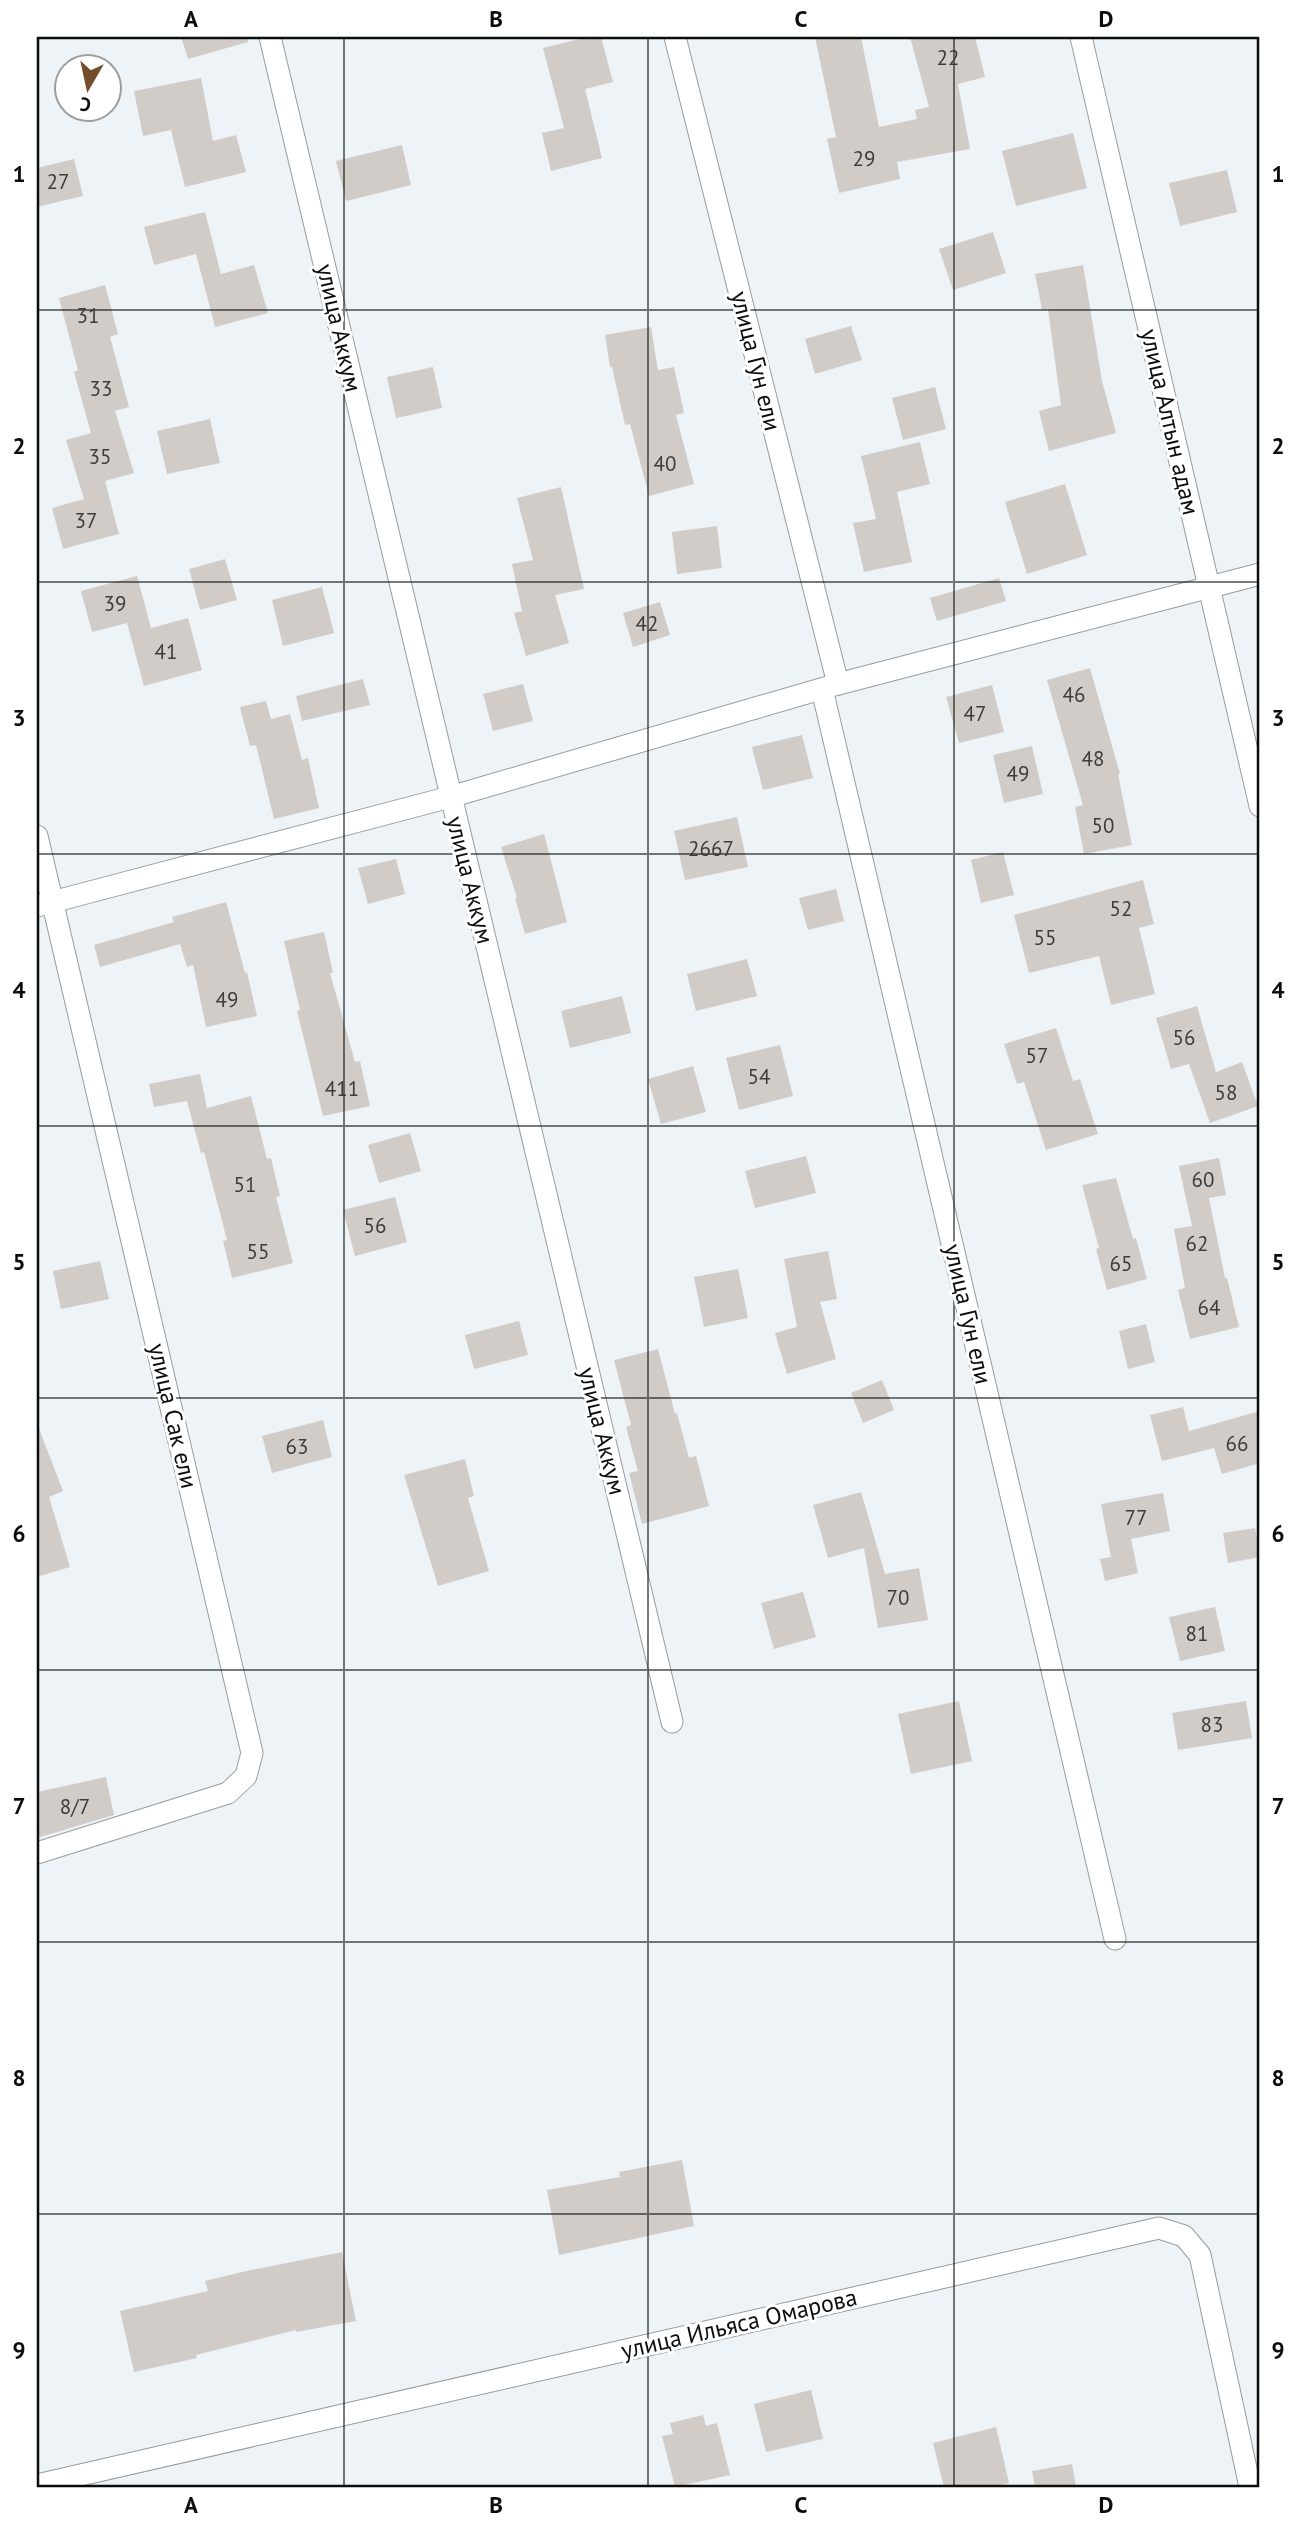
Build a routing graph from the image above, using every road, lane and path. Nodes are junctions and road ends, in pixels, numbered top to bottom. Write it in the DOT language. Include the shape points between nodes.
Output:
graph roads {
  1 [pos="270,37"];
  2 [pos="675,37"];
  3 [pos="1081,37"];
  4 [pos="1260,574"];
  5 [pos="1208,588"];
  6 [pos="830,687"];
  7 [pos="450,797"];
  8 [pos="1260,806"];
  9 [pos="37,836"];
  10 [pos="45,904"];
  11 [pos="672,1722"];
  12 [pos="37,1853"];
  13 [pos="1115,1939"];
  14 [pos="37,2486"];
  15 [pos="1250,2487"];
  1 -- 7 [label="street, улица Аккум"];
  2 -- 6 [label="street, улица Гун ели"];
  3 -- 5 [label="street, улица Алтын адам"];
  4 -- 5 [label="street"];
  5 -- 6 [label="street"];
  5 -- 8 [label="street, улица Алтын адам"];
  6 -- 7 [label="street"];
  6 -- 13 [label="street, улица Гун ели"];
  7 -- 10 [label="street"];
  7 -- 11 [label="street, улица Аккум"];
  9 -- 10 [label="street, улица Сак ели"];
  10 -- 12 [label="street, улица Сак ели" via="252,1753 246,1776 228,1793"];
  14 -- 15 [label="street, улица Ильяса Омарова" via="1159,2228 1184,2236 1200,2255"];
}
